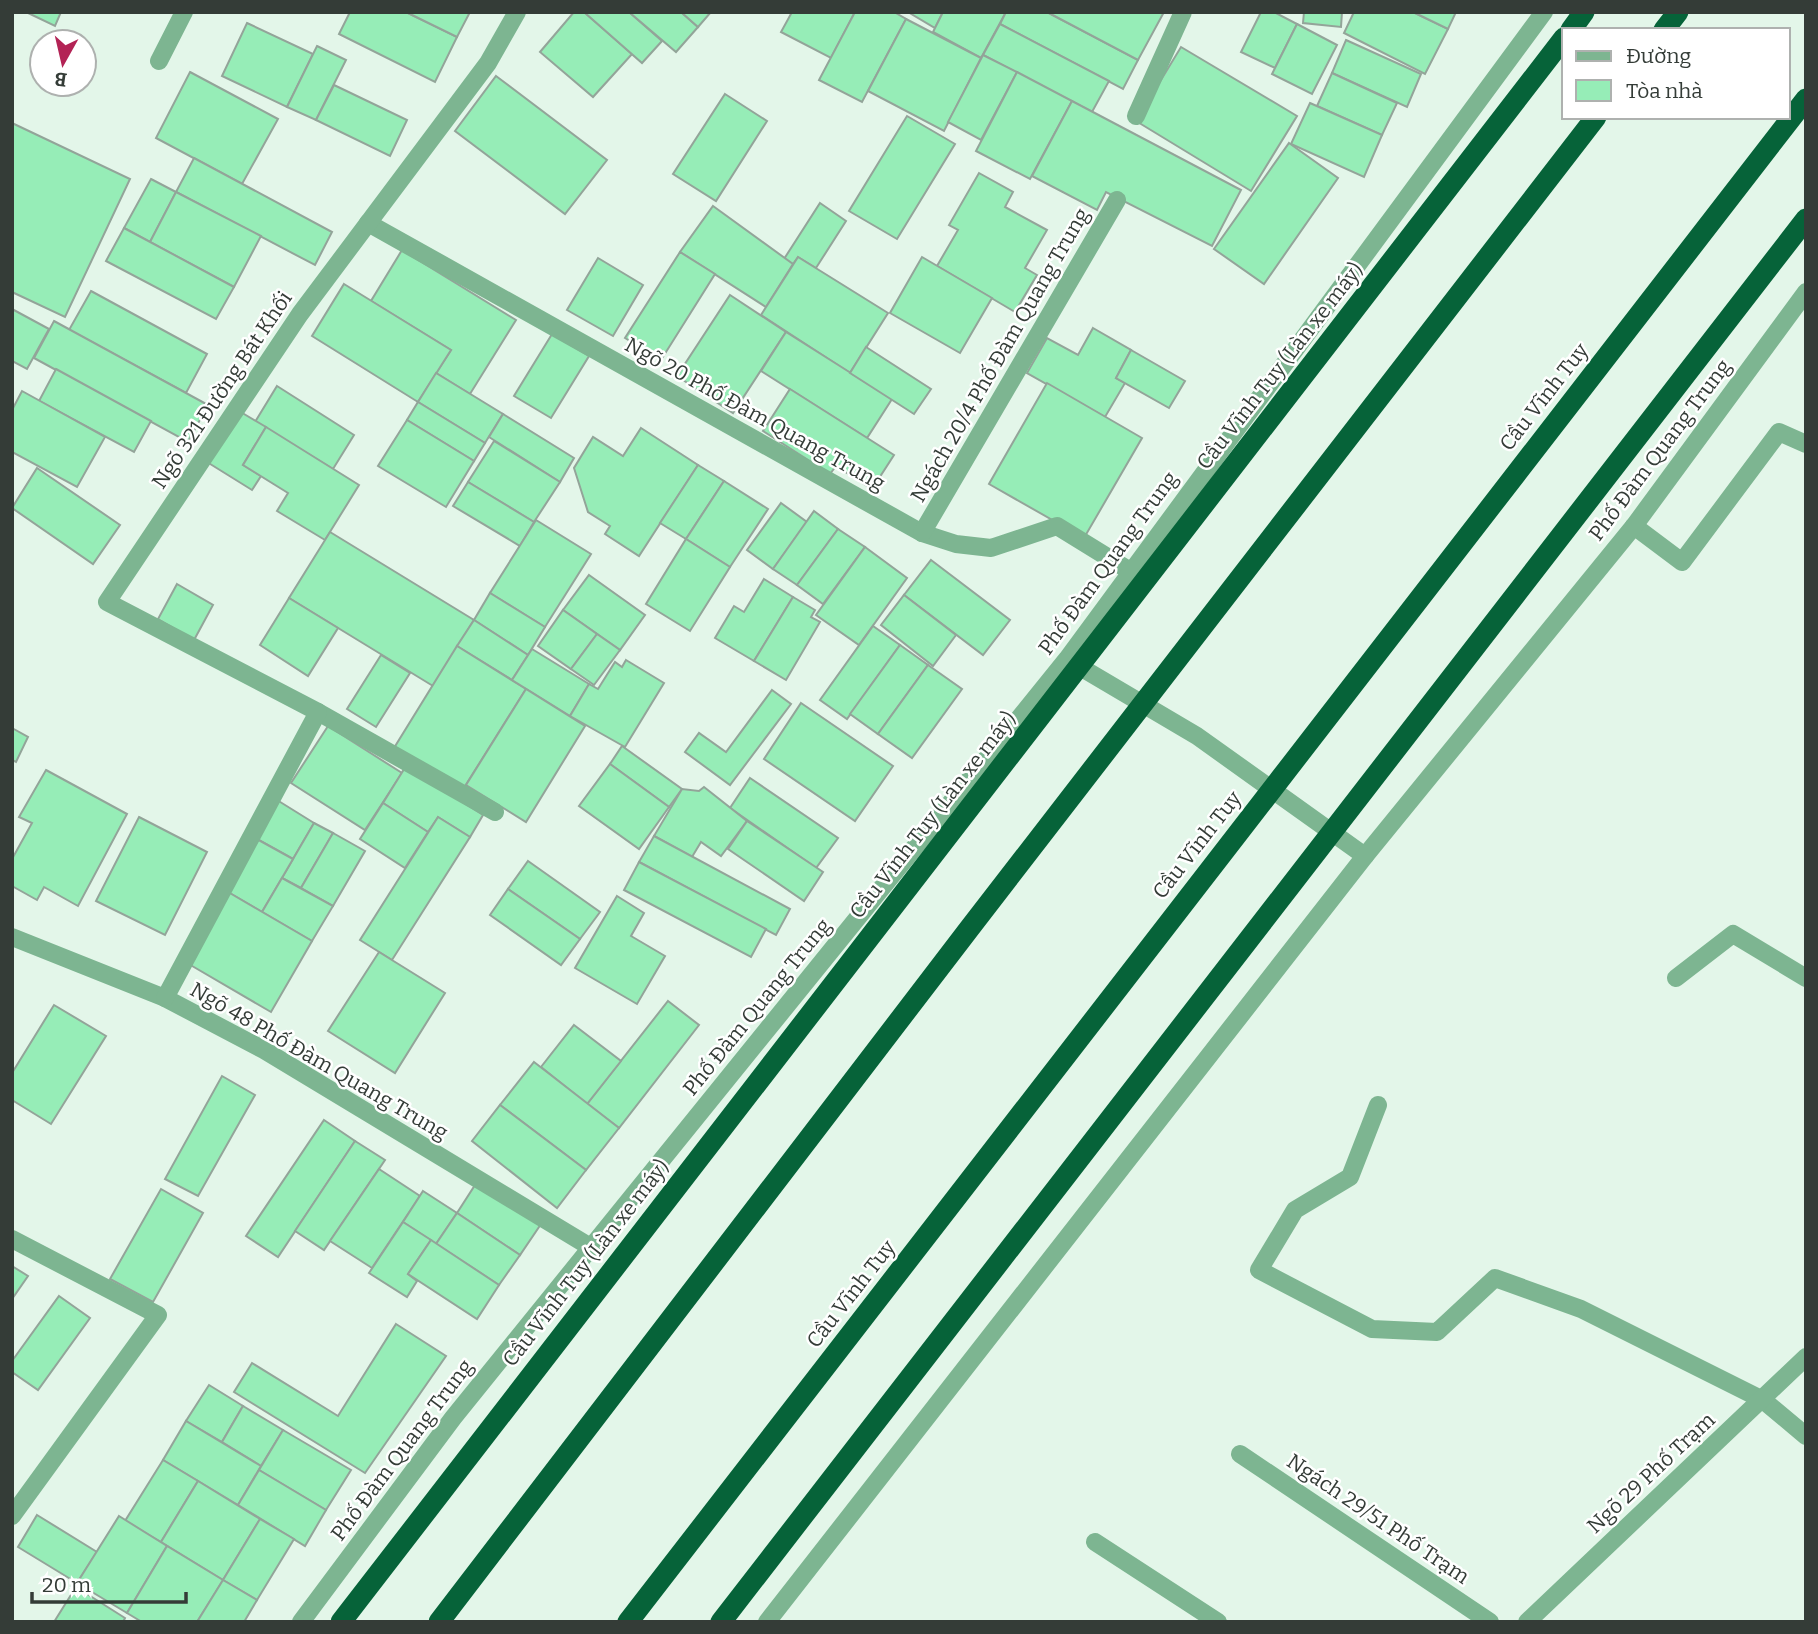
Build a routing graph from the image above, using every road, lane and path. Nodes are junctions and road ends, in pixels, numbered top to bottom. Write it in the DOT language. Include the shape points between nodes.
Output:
graph roads {
  1 [pos="184,12"];
  2 [pos="517,12"];
  3 [pos="1183,12"];
  4 [pos="1544,12"];
  5 [pos="1584,12"];
  6 [pos="1678,12"];
  7 [pos="1572,28"];
  8 [pos="1666,28"];
  9 [pos="1562,41"];
  10 [pos="159,61"];
  11 [pos="1806,99"];
  12 [pos="1136,116"];
  13 [pos="1594,119"];
  14 [pos="1116,200"];
  15 [pos="1806,219"];
  16 [pos="368,223"];
  17 [pos="1806,292"];
  18 [pos="1806,444"];
  19 [pos="1634,526"];
  20 [pos="922,533"];
  21 [pos="1130,571"];
  22 [pos="1067,659"];
  23 [pos="318,712"];
  24 [pos="495,812"];
  25 [pos="1366,856"];
  26 [pos="12,937"];
  27 [pos="1676,978"];
  28 [pos="1806,978"];
  29 [pos="165,998"];
  30 [pos="1378,1105"];
  31 [pos="12,1239"];
  32 [pos="592,1248"];
  33 [pos="1806,1357"];
  34 [pos="1763,1400"];
  35 [pos="1806,1436"];
  36 [pos="1240,1454"];
  37 [pos="12,1516"];
  38 [pos="1095,1542"];
  39 [pos="301,1622"];
  40 [pos="341,1622"];
  41 [pos="439,1622"];
  42 [pos="628,1622"];
  43 [pos="721,1622"];
  44 [pos="767,1622"];
  45 [pos="1218,1622"];
  46 [pos="1490,1622"];
  47 [pos="1527,1622"];
  1 -- 10 [label="street"];
  2 -- 16 [label="street, Ngõ 321 Đường Bát Khối" via="488,63"];
  3 -- 12 [label="street"];
  4 -- 21 [label="street, Phố Đàm Quang Trung"];
  5 -- 7 [label="highway"];
  6 -- 8 [label="highway"];
  9 -- 40 [label="highway, Cầu Vĩnh Tuy (Làn xe máy), bridge"];
  11 -- 42 [label="highway, Cầu Vĩnh Tuy, bridge"];
  13 -- 41 [label="highway, bridge"];
  14 -- 20 [label="street, Ngách 20/4 Phố Đàm Quang Trung"];
  15 -- 43 [label="highway, bridge"];
  16 -- 20 [label="street, Ngõ 20 Phố Đàm Quang Trung"];
  16 -- 23 [label="street, Ngõ 321 Đường Bát Khối" via="300,314 107,602"];
  17 -- 19 [label="street, Phố Đàm Quang Trung"];
  18 -- 19 [label="street" via="1779,432 1682,562"];
  19 -- 25 [label="street, Phố Đàm Quang Trung"];
  20 -- 21 [label="street, Ngõ 20 Phố Đàm Quang Trung" via="956,544 991,548 1057,526"];
  21 -- 22 [label="street, Phố Đàm Quang Trung"];
  22 -- 25 [label="street" via="1197,736"];
  22 -- 32 [label="street, Phố Đàm Quang Trung"];
  23 -- 24 [label="street, Ngõ 321 Đường Bát Khối"];
  23 -- 29 [label="street"];
  25 -- 44 [label="street, Phố Đàm Quang Trung"];
  26 -- 29 [label="street, Ngõ 48 Phố Đàm Quang Trung"];
  27 -- 28 [label="street" via="1733,934"];
  29 -- 32 [label="street, Ngõ 48 Phố Đàm Quang Trung" via="264,1050"];
  30 -- 34 [label="street" via="1350,1177 1295,1210 1259,1270 1372,1329 1437,1332 1494,1278 1581,1309"];
  31 -- 37 [label="street" via="158,1315"];
  32 -- 39 [label="street, Phố Đàm Quang Trung" via="453,1418"];
  33 -- 34 [label="street, Ngõ 29 Phố Trạm"];
  34 -- 35 [label="street"];
  34 -- 47 [label="street, Ngõ 29 Phố Trạm"];
  36 -- 46 [label="street, Ngách 29/51 Phố Trạm"];
  38 -- 45 [label="street"];
}
